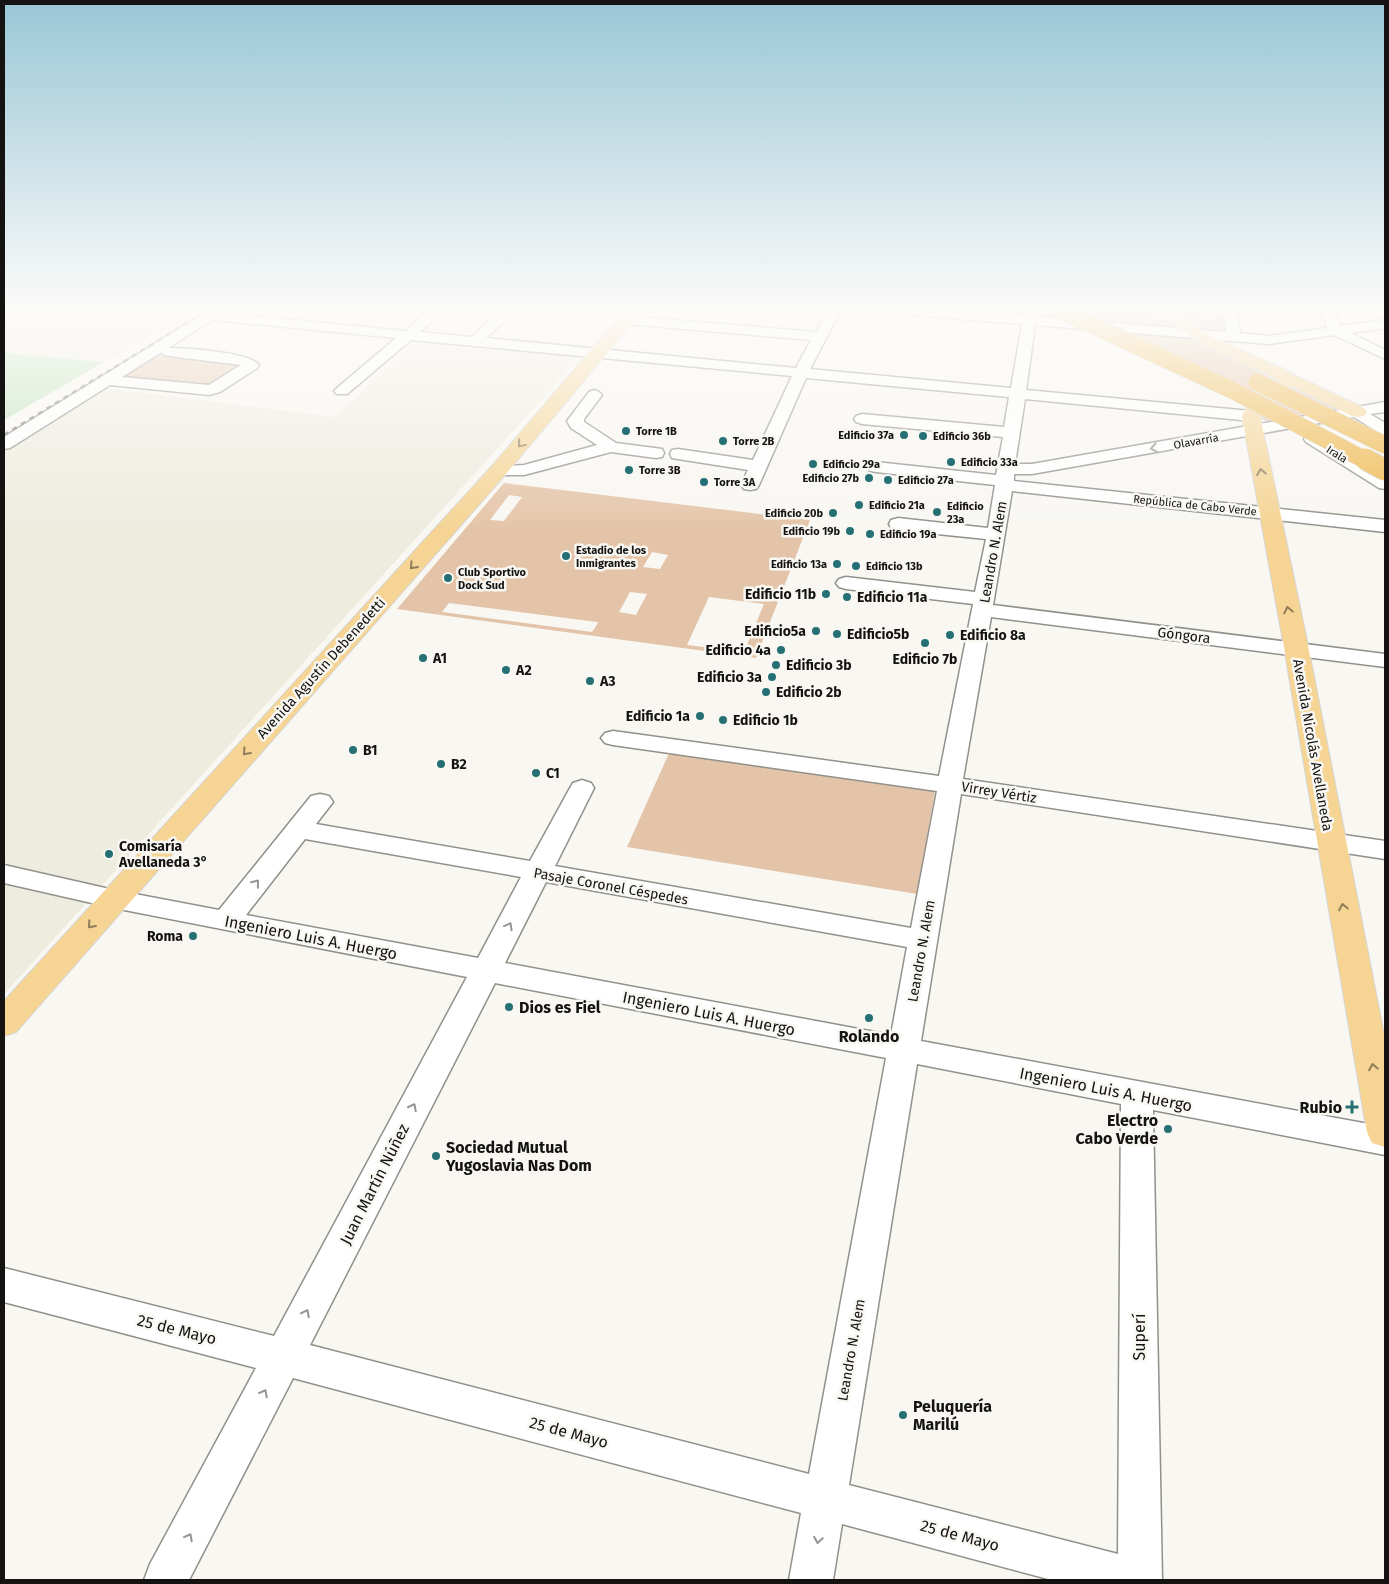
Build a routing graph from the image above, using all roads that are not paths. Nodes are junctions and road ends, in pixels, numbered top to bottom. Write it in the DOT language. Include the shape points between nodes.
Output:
graph roads {
  1 [pos="102,384"];
  2 [pos="148,384"];
  3 [pos="224,384"];
  4 [pos="350,384"];
  5 [pos="571,384"];
  6 [pos="796,384"];
  7 [pos="930,384"];
  8 [pos="1019,384"];
  9 [pos="1221,384"];
  10 [pos="1235,384"];
  11 [pos="1260,384"];
  12 [pos="1284,384"];
  13 [pos="1302,384"];
  14 [pos="342,391"];
  15 [pos="1018,392"];
  16 [pos="594,395"];
  17 [pos="1385,407"];
  18 [pos="1358,412"];
  19 [pos="862,419"];
  20 [pos="1252,423"];
  21 [pos="1289,425"];
  22 [pos="1385,430"];
  23 [pos="1012,433"];
  24 [pos="4,444"];
  25 [pos="1385,445"];
  26 [pos="611,447"];
  27 [pos="1385,460"];
  28 [pos="758,466"];
  29 [pos="876,467"];
  30 [pos="1385,470"];
  31 [pos="498,472"];
  32 [pos="1005,478"];
  33 [pos="1385,484"];
  34 [pos="750,485"];
  35 [pos="1269,513"];
  36 [pos="898,524"];
  37 [pos="1385,526"];
  38 [pos="996,534"];
  39 [pos="846,583"];
  40 [pos="984,605"];
  41 [pos="1296,649"];
  42 [pos="1385,660"];
  43 [pos="613,738"];
  44 [pos="950,785"];
  45 [pos="582,788"];
  46 [pos="320,802"];
  47 [pos="298,830"];
  48 [pos="1331,842"];
  49 [pos="1385,850"];
  50 [pos="538,873"];
  51 [pos="4,874"];
  52 [pos="114,899"];
  53 [pos="226,921"];
  54 [pos="924,940"];
  55 [pos="485,969"];
  56 [pos="4,1023"];
  57 [pos="904,1051"];
  58 [pos="1137,1095"];
  59 [pos="1385,1132"];
  60 [pos="1385,1141"];
  61 [pos="4,1285"];
  62 [pos="284,1357"];
  63 [pos="825,1500"];
  64 [pos="166,1580"];
  65 [pos="811,1580"];
  66 [pos="1133,1580"];
  67 [pos="1140,1580"];
  1 -- 24 [label="street"];
  2 -- 3 [label="street" via="209,390"];
  4 -- 14 [label="street"];
  5 -- 31 [label="main road, Avenida Agustín Debenedetti, one-way"];
  6 -- 28 [label="street"];
  7 -- 15 [label="street"];
  8 -- 15 [label="street, Leandro N. Alem"];
  9 -- 30 [label="highway, bridge"];
  10 -- 27 [label="highway"];
  11 -- 25 [label="highway, bridge"];
  12 -- 20 [label="main road" via="1254,410"];
  13 -- 18 [label="main road"];
  15 -- 20 [label="street"];
  15 -- 23 [label="street, Leandro N. Alem"];
  16 -- 26 [label="street" via="575,421"];
  17 -- 18 [label="street, Olavarría"];
  18 -- 21 [label="street, Olavarría"];
  18 -- 22 [label="street"];
  19 -- 23 [label="street"];
  20 -- 21 [label="street, Olavarría"];
  20 -- 32 [label="street, Olavarría, one-way" via="1032,469"];
  35 -- 20 [label="main road, Avenida Nicolás Avellaneda, one-way"];
  21 -- 33 [label="street, Irala"];
  23 -- 32 [label="street, Leandro N. Alem"];
  26 -- 28 [label="street"];
  26 -- 31 [label="street" via="524,470"];
  28 -- 34 [label="street"];
  29 -- 32 [label="street"];
  31 -- 52 [label="main road, Avenida Agustín Debenedetti, one-way"];
  32 -- 35 [label="street, República de Cabo Verde"];
  32 -- 38 [label="street, Leandro N. Alem"];
  35 -- 37 [label="street, República de Cabo Verde"];
  41 -- 35 [label="main road, Avenida Nicolás Avellaneda, one-way"];
  36 -- 38 [label="street"];
  38 -- 40 [label="street, Leandro N. Alem"];
  39 -- 40 [label="street, Góngora"];
  40 -- 41 [label="street, Góngora"];
  40 -- 44 [label="street, Leandro N. Alem"];
  41 -- 42 [label="street, Góngora"];
  41 -- 48 [label="main road, Avenida Nicolás Avellaneda"];
  43 -- 44 [label="street, Virrey Vértiz"];
  44 -- 48 [label="street, Virrey Vértiz"];
  44 -- 54 [label="street, Leandro N. Alem"];
  45 -- 50 [label="street, Juan Martín Núñez"];
  46 -- 47 [label="street"];
  47 -- 50 [label="street, Pasaje Coronel Céspedes"];
  53 -- 47 [label="street, one-way"];
  48 -- 49 [label="street, Virrey Vértiz"];
  59 -- 48 [label="main road, Avenida Nicolás Avellaneda, one-way"];
  50 -- 54 [label="street, Pasaje Coronel Céspedes"];
  55 -- 50 [label="street, Juan Martín Núñez, one-way"];
  51 -- 52 [label="street, Ingeniero Luis A. Huergo"];
  52 -- 53 [label="street, Ingeniero Luis A. Huergo"];
  52 -- 56 [label="main road, Avenida Agustín Debenedetti, one-way"];
  53 -- 55 [label="street, Ingeniero Luis A. Huergo"];
  54 -- 57 [label="street, Leandro N. Alem"];
  55 -- 57 [label="street, Ingeniero Luis A. Huergo"];
  62 -- 55 [label="street, Juan Martín Núñez, one-way"];
  57 -- 58 [label="street, Ingeniero Luis A. Huergo"];
  57 -- 63 [label="street, Leandro N. Alem"];
  58 -- 60 [label="street, Ingeniero Luis A. Huergo"];
  58 -- 67 [label="street, Superí"];
  61 -- 62 [label="street, 25 de Mayo"];
  62 -- 63 [label="street, 25 de Mayo"];
  64 -- 62 [label="street, Juan Martín Núñez, one-way"];
  63 -- 65 [label="street, Leandro N. Alem, one-way"];
  63 -- 66 [label="street, 25 de Mayo"];
}
